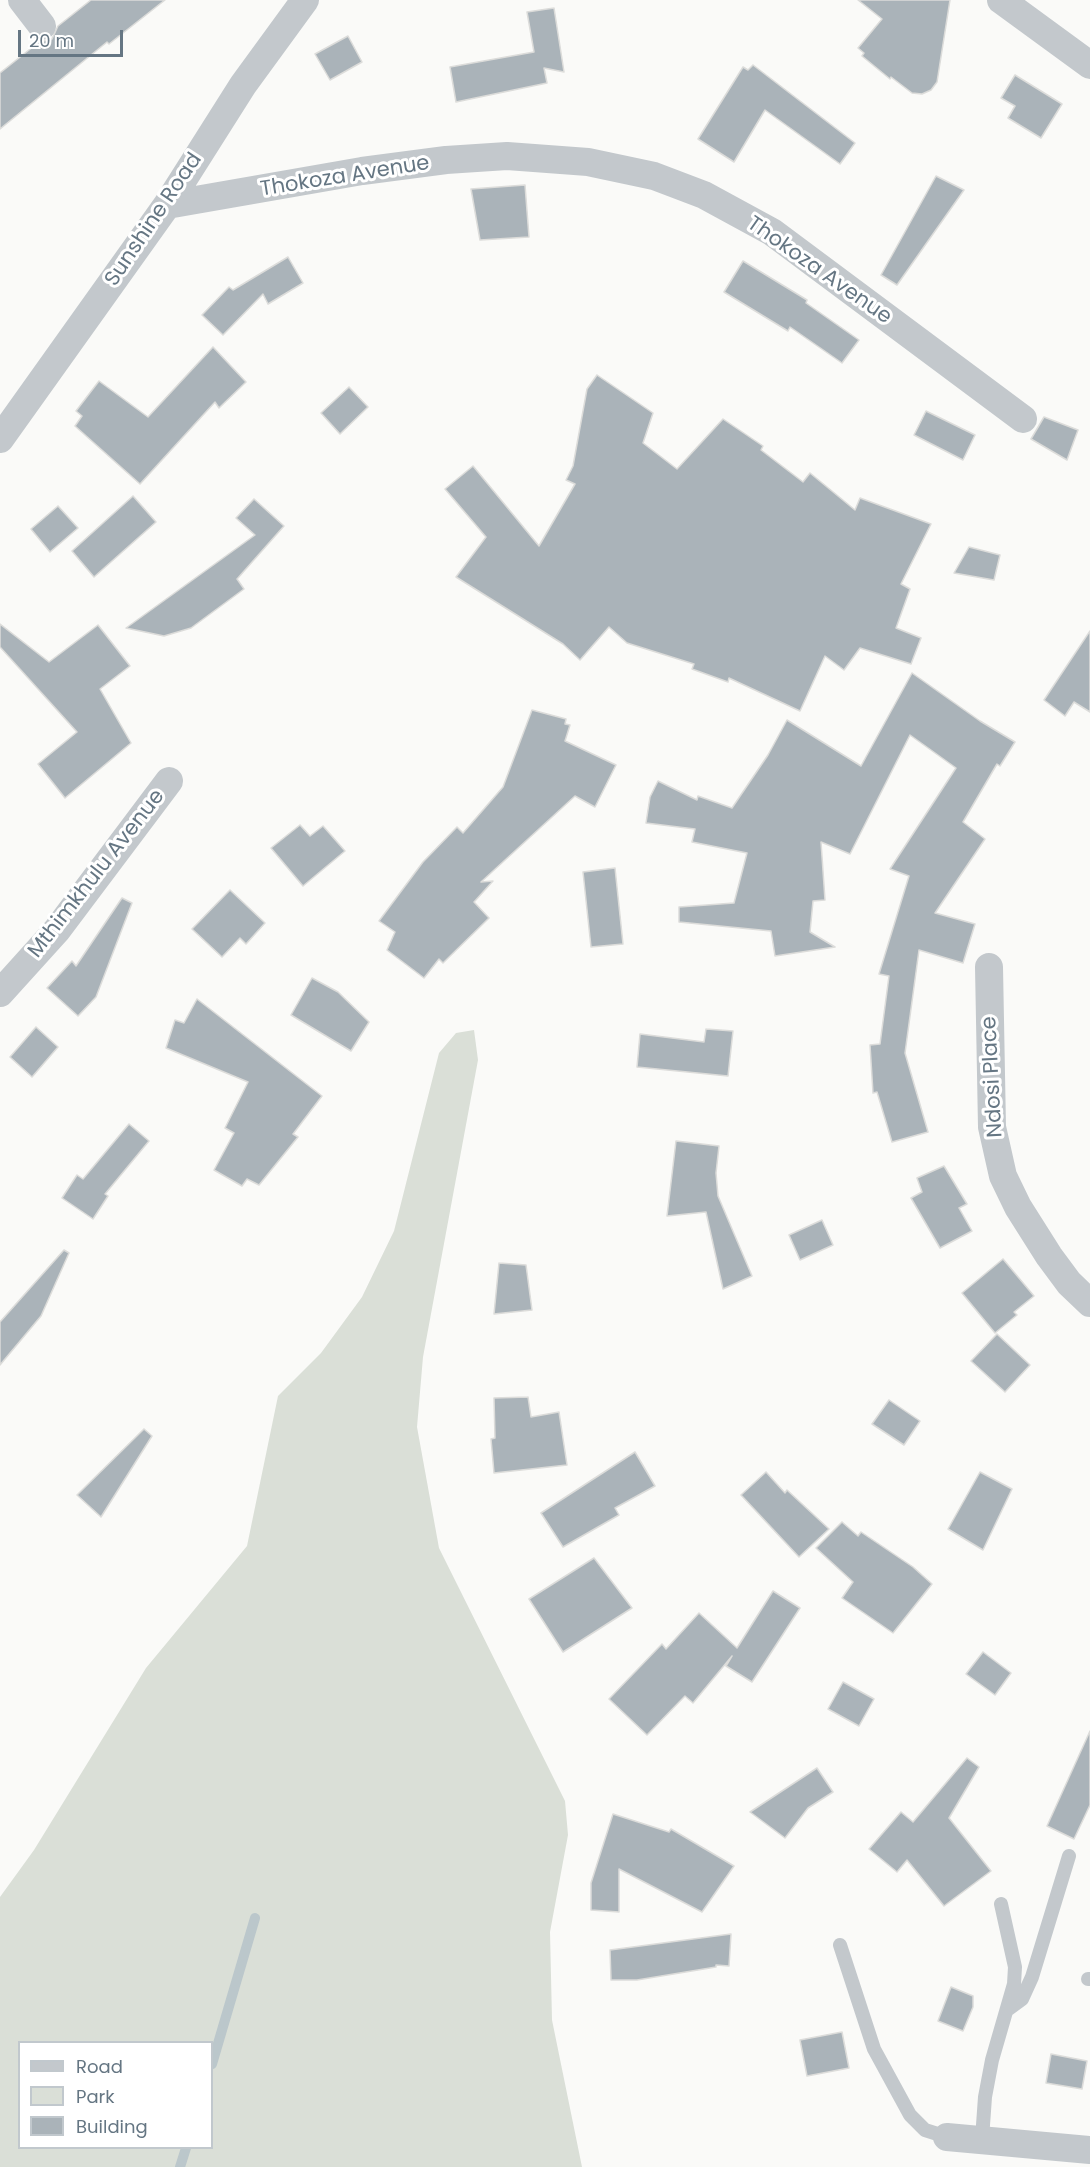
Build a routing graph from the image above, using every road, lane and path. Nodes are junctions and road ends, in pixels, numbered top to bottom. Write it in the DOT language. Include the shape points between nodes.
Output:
graph roads {
  1 [pos="22,0"];
  2 [pos="305,0"];
  3 [pos="1001,0"];
  4 [pos="42,26"];
  5 [pos="1090,65"];
  6 [pos="167,205"];
  7 [pos="1023,419"];
  8 [pos="0,439"];
  9 [pos="169,782"];
  10 [pos="988,967"];
  11 [pos="0,993"];
  12 [pos="1090,1303"];
  13 [pos="1069,1856"];
  14 [pos="1001,1904"];
  15 [pos="840,1945"];
  16 [pos="1007,2010"];
  17 [pos="946,2137"];
  18 [pos="982,2139"];
  19 [pos="1090,2150"];
  1 -- 4 [label="street"];
  2 -- 6 [label="street, Sunshine Road" via="243,85"];
  3 -- 5 [label="street"];
  6 -- 7 [label="street, Thokoza Avenue" via="362,171 496,157 588,162 654,176 704,195 772,232"];
  6 -- 8 [label="street, Sunshine Road"];
  9 -- 11 [label="street, Mthimkhulu Avenue" via="57,930"];
  10 -- 12 [label="street, Ndosi Place" via="992,1127 1003,1176 1049,1256"];
  13 -- 16 [label="lane" via="1032,1977 1022,1999"];
  14 -- 16 [label="lane" via="1015,1967"];
  15 -- 17 [label="lane" via="874,2049 910,2115 925,2130"];
  16 -- 18 [label="lane" via="990,2069"];
  17 -- 18 [label="street"];
  18 -- 19 [label="street"];
}
